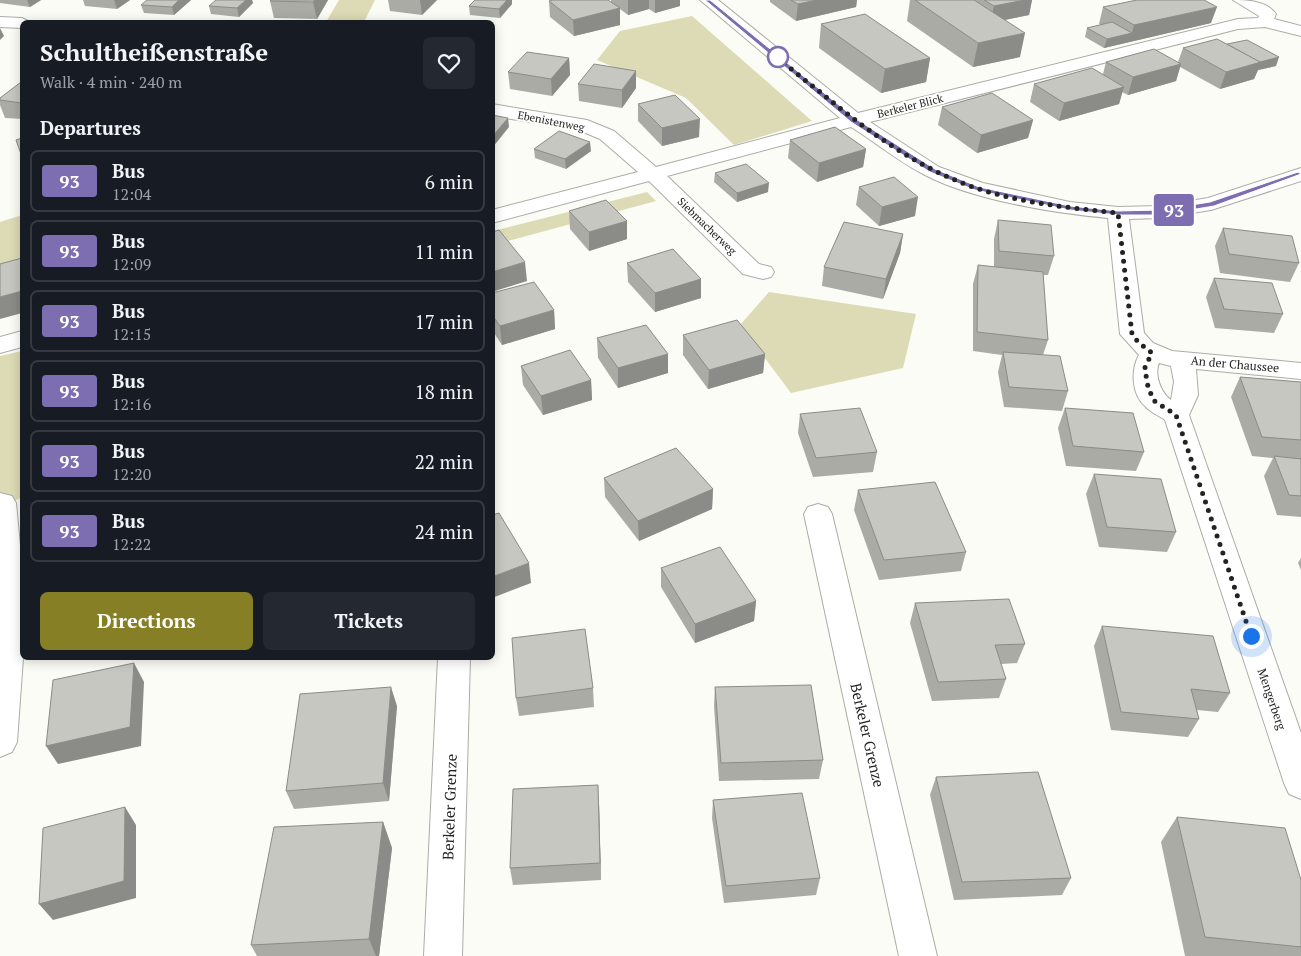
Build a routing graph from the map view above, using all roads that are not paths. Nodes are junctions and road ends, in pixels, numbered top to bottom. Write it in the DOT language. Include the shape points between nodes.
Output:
graph roads {
  1 [pos="708,0"];
  2 [pos="1241,0"];
  3 [pos="0,22"];
  4 [pos="20,23"];
  5 [pos="1271,23"];
  6 [pos="1301,31"];
  7 [pos="495,110"];
  8 [pos="854,120"];
  9 [pos="1301,174"];
  10 [pos="654,175"];
  11 [pos="1118,213"];
  12 [pos="495,216"];
  13 [pos="763,272"];
  14 [pos="20,340"];
  15 [pos="0,345"];
  16 [pos="1167,357"];
  17 [pos="1301,370"];
  18 [pos="1176,415"];
  19 [pos="2,503"];
  20 [pos="818,514"];
  21 [pos="454,660"];
  22 [pos="0,742"];
  23 [pos="1301,783"];
  24 [pos="443,956"];
  25 [pos="918,956"];
  1 -- 8 [label="street"];
  2 -- 5 [label="street" via="1268,14"];
  3 -- 4 [label="street"];
  5 -- 6 [label="street, Berkeler Blick"];
  5 -- 8 [label="street, Berkeler Blick" via="1238,24"];
  7 -- 10 [label="street, Ebenistenweg" via="580,124 607,135"];
  8 -- 10 [label="street, Berkeler Blick"];
  8 -- 11 [label="street" via="932,170 977,188 1070,208"];
  9 -- 11 [label="street" via="1211,204 1160,212"];
  10 -- 12 [label="street, Berkeler Blick"];
  10 -- 13 [label="street, Siebmacherweg" via="750,269"];
  11 -- 16 [label="street" via="1132,334 1138,342"];
  14 -- 15 [label="street"];
  16 -- 17 [label="street, An der Chaussee"];
  16 -- 18 [label="street" via="1186,375 1186,400"];
  16 -- 18 [label="street" via="1145,367 1147,383 1153,400"];
  18 -- 23 [label="street, Mengerberg"];
  19 -- 22 [label="street" via="10,604"];
  20 -- 25 [label="street, Berkeler Grenze"];
  21 -- 24 [label="street, Berkeler Grenze"];
}
